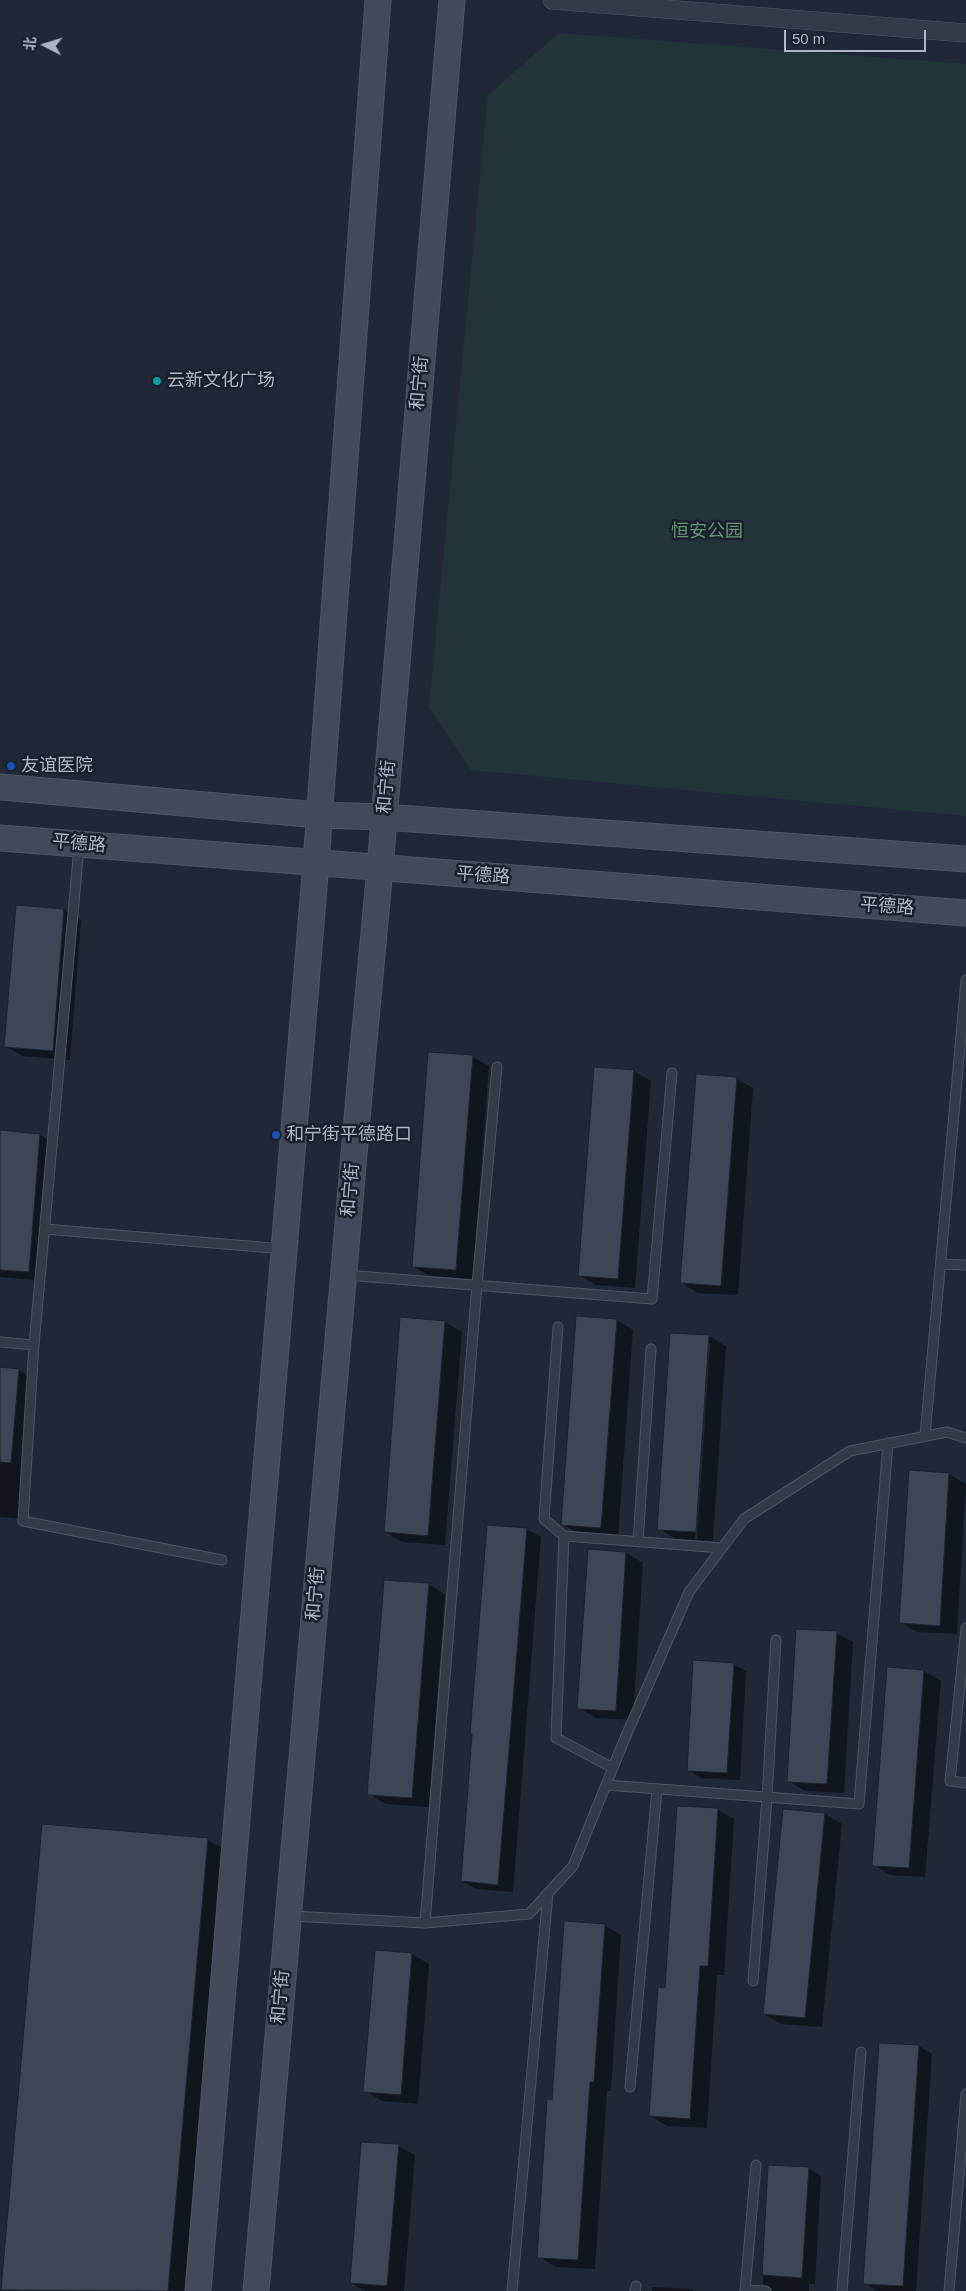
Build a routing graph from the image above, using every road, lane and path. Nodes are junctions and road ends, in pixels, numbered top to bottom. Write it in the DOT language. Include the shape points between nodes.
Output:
graph roads {
  1 [pos="378,0"];
  2 [pos="452,0"];
  3 [pos="552,0"];
  4 [pos="966,32"];
  5 [pos="0,787"];
  6 [pos="319,815"];
  7 [pos="384,817"];
  8 [pos="0,838"];
  9 [pos="80,844"];
  10 [pos="966,859"];
  11 [pos="316,863"];
  12 [pos="380,868"];
  13 [pos="966,913"];
  14 [pos="966,980"];
  15 [pos="497,1068"];
  16 [pos="672,1073"];
  17 [pos="45,1229"];
  18 [pos="284,1249"];
  19 [pos="941,1264"];
  20 [pos="966,1266"];
  21 [pos="343,1275"];
  22 [pos="476,1285"];
  23 [pos="558,1327"];
  24 [pos="0,1342"];
  25 [pos="34,1345"];
  26 [pos="651,1349"];
  27 [pos="925,1436"];
  28 [pos="966,1438"];
  29 [pos="888,1444"];
  30 [pos="564,1536"];
  31 [pos="638,1542"];
  32 [pos="722,1548"];
  33 [pos="222,1560"];
  34 [pos="966,1628"];
  35 [pos="776,1640"];
  36 [pos="613,1768"];
  37 [pos="966,1783"];
  38 [pos="606,1785"];
  39 [pos="657,1789"];
  40 [pos="767,1798"];
  41 [pos="548,1893"];
  42 [pos="288,1915"];
  43 [pos="425,1924"];
  44 [pos="753,1981"];
  45 [pos="861,2052"];
  46 [pos="630,2087"];
  47 [pos="966,2094"];
  48 [pos="756,2166"];
  49 [pos="745,2290"];
  50 [pos="198,2291"];
  51 [pos="256,2291"];
  52 [pos="512,2291"];
  53 [pos="766,2291"];
  54 [pos="842,2291"];
  55 [pos="949,2291"];
  1 -- 6 [label="main road"];
  2 -- 7 [label="main road, 和宁街"];
  3 -- 4 [label="street"];
  5 -- 6 [label="main road"];
  6 -- 7 [label="main road"];
  6 -- 11 [label="main road"];
  7 -- 10 [label="main road"];
  7 -- 12 [label="main road, 和宁街"];
  8 -- 9 [label="main road, 平德路"];
  9 -- 11 [label="main road, 平德路"];
  9 -- 17 [label="lane"];
  11 -- 12 [label="main road, 平德路"];
  11 -- 18 [label="main road"];
  12 -- 13 [label="main road, 平德路"];
  12 -- 21 [label="main road, 和宁街"];
  14 -- 19 [label="lane"];
  15 -- 22 [label="lane"];
  16 -- 22 [label="lane" via="652,1299"];
  17 -- 18 [label="lane"];
  17 -- 25 [label="lane"];
  18 -- 50 [label="main road"];
  19 -- 20 [label="lane"];
  19 -- 27 [label="lane"];
  21 -- 22 [label="lane"];
  21 -- 42 [label="main road, 和宁街"];
  22 -- 43 [label="lane"];
  23 -- 30 [label="lane" via="544,1519"];
  24 -- 25 [label="lane"];
  25 -- 33 [label="lane" via="23,1521"];
  26 -- 31 [label="lane"];
  27 -- 28 [label="lane" via="947,1432"];
  27 -- 29 [label="lane"];
  29 -- 32 [label="lane" via="850,1451 744,1519"];
  29 -- 40 [label="lane" via="859,1804"];
  30 -- 31 [label="lane"];
  30 -- 36 [label="lane" via="556,1738"];
  31 -- 32 [label="lane"];
  32 -- 36 [label="lane" via="689,1592"];
  34 -- 37 [label="lane" via="950,1781"];
  35 -- 40 [label="lane"];
  36 -- 38 [label="lane"];
  38 -- 39 [label="lane"];
  38 -- 41 [label="lane" via="574,1866"];
  39 -- 40 [label="lane"];
  39 -- 46 [label="lane"];
  40 -- 44 [label="lane"];
  41 -- 43 [label="lane" via="529,1914"];
  41 -- 52 [label="lane"];
  42 -- 43 [label="lane"];
  42 -- 51 [label="main road, 和宁街"];
  45 -- 54 [label="lane"];
  47 -- 55 [label="lane"];
  48 -- 49 [label="lane"];
  49 -- 53 [label="lane"];
}
